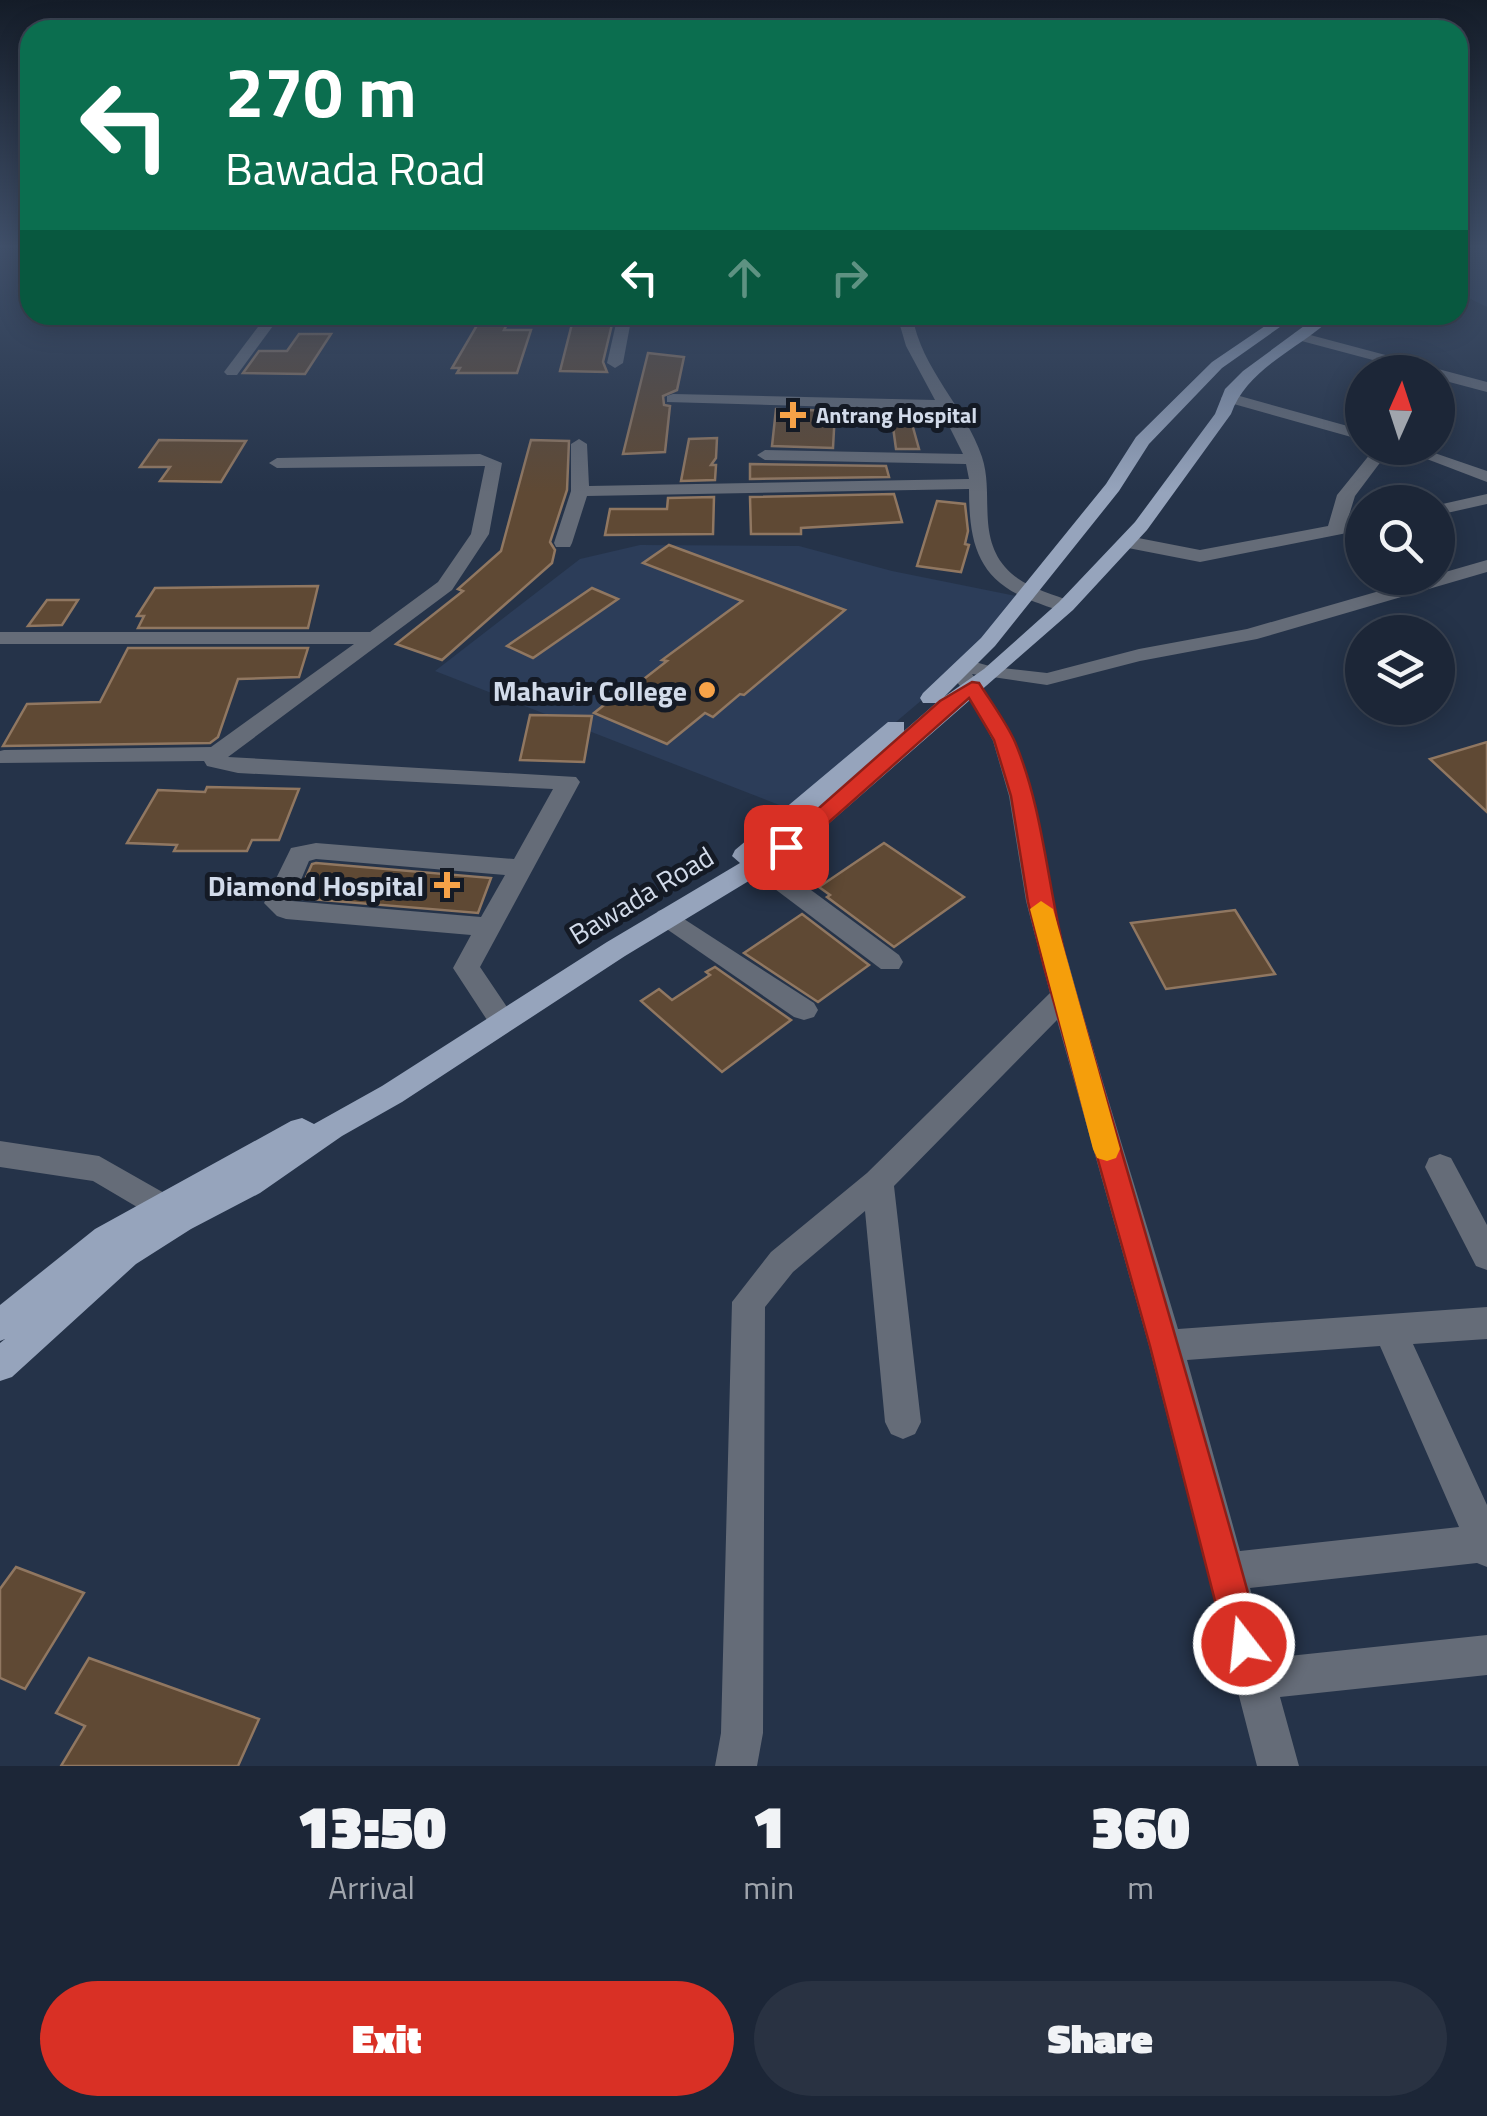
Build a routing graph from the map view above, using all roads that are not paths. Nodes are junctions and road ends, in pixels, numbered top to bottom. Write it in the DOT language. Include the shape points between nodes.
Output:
graph roads {
  1 [pos="265,327"];
  2 [pos="622,327"];
  3 [pos="908,327"];
  4 [pos="1272,327"];
  5 [pos="1311,327"];
  6 [pos="1299,336"];
  7 [pos="1369,355"];
  8 [pos="615,363"];
  9 [pos="232,372"];
  10 [pos="1455,379"];
  11 [pos="1487,388"];
  12 [pos="673,398"];
  13 [pos="1229,398"];
  14 [pos="948,404"];
  15 [pos="1345,430"];
  16 [pos="580,444"];
  17 [pos="765,455"];
  18 [pos="975,459"];
  19 [pos="277,464"];
  20 [pos="1373,465"];
  21 [pos="1453,465"];
  22 [pos="1487,477"];
  23 [pos="976,484"];
  24 [pos="580,491"];
  25 [pos="1487,499"];
  26 [pos="1455,506"];
  27 [pos="1345,528"];
  28 [pos="1336,530"];
  29 [pos="1128,542"];
  30 [pos="562,543"];
  31 [pos="1487,566"];
  32 [pos="1029,591"];
  33 [pos="1066,606"];
  34 [pos="0,638"];
  35 [pos="379,638"];
  36 [pos="973,675"];
  37 [pos="216,754"];
  38 [pos="4,757"];
  39 [pos="760,865"];
  40 [pos="513,868"];
  41 [pos="667,917"];
  42 [pos="485,926"];
  43 [pos="890,962"];
  44 [pos="1064,996"];
  45 [pos="804,1010"];
  46 [pos="497,1012"];
  47 [pos="0,1154"];
  48 [pos="1440,1167"];
  49 [pos="878,1182"];
  50 [pos="171,1212"];
  51 [pos="1487,1256"];
  52 [pos="1487,1323"];
  53 [pos="0,1325"];
  54 [pos="1390,1330"];
  55 [pos="1166,1346"];
  56 [pos="0,1365"];
  57 [pos="902,1422"];
  58 [pos="1486,1545"];
  59 [pos="1224,1572"];
  60 [pos="1487,1655"];
  61 [pos="1254,1680"];
  62 [pos="736,1766"];
  63 [pos="1278,1766"];
  1 -- 9 [label="street"];
  2 -- 8 [label="street"];
  3 -- 14 [label="street"];
  4 -- 32 [label="main road" via="1218,366 1156,426"];
  5 -- 6 [label="main road, Bawada Road"];
  6 -- 7 [label="street"];
  6 -- 13 [label="main road, Bawada Road" via="1249,373"];
  10 -- 11 [label="street"];
  12 -- 14 [label="street"];
  13 -- 15 [label="street"];
  13 -- 29 [label="main road, Bawada Road"];
  14 -- 18 [label="street"];
  16 -- 24 [label="street"];
  17 -- 18 [label="street"];
  18 -- 23 [label="street"];
  19 -- 35 [label="street" via="494,463 472,547 446,586"];
  20 -- 28 [label="street" via="1346,495"];
  21 -- 22 [label="street"];
  23 -- 24 [label="street"];
  23 -- 32 [label="street" via="977,538 996,570"];
  24 -- 30 [label="street"];
  25 -- 26 [label="street"];
  27 -- 28 [label="street"];
  28 -- 29 [label="street" via="1200,556"];
  29 -- 33 [label="main road, Bawada Road"];
  31 -- 36 [label="street" via="1250,635 1047,679"];
  32 -- 33 [label="street"];
  32 -- 36 [label="main road"];
  33 -- 36 [label="main road, Bawada Road"];
  34 -- 35 [label="street"];
  35 -- 37 [label="street"];
  36 -- 39 [label="main road, Bawada Road" via="834,807"];
  36 -- 44 [label="street" via="1021,796"];
  36 -- 46 [label="main road" via="765,841"];
  37 -- 38 [label="street"];
  37 -- 40 [label="street" via="216,761 238,766 568,782"];
  39 -- 41 [label="main road, Bawada Road"];
  39 -- 43 [label="street"];
  40 -- 42 [label="street"];
  40 -- 42 [label="street" via="316,851 300,854 276,903 286,910"];
  41 -- 45 [label="street"];
  41 -- 50 [label="main road, Bawada Road" via="249,1184"];
  42 -- 46 [label="street" via="466,968"];
  44 -- 49 [label="street"];
  44 -- 55 [label="street"];
  46 -- 50 [label="main road"];
  47 -- 50 [label="street" via="99,1169"];
  48 -- 51 [label="street"];
  49 -- 57 [label="street"];
  49 -- 62 [label="street" via="782,1262 748,1302 748,1550"];
  50 -- 53 [label="main road" via="106,1239"];
  50 -- 56 [label="main road, Bawada Road"];
  52 -- 54 [label="street"];
  54 -- 55 [label="street"];
  54 -- 58 [label="street"];
  55 -- 59 [label="street"];
  58 -- 59 [label="street"];
  59 -- 61 [label="street"];
  60 -- 61 [label="street"];
  61 -- 63 [label="street"];
}
